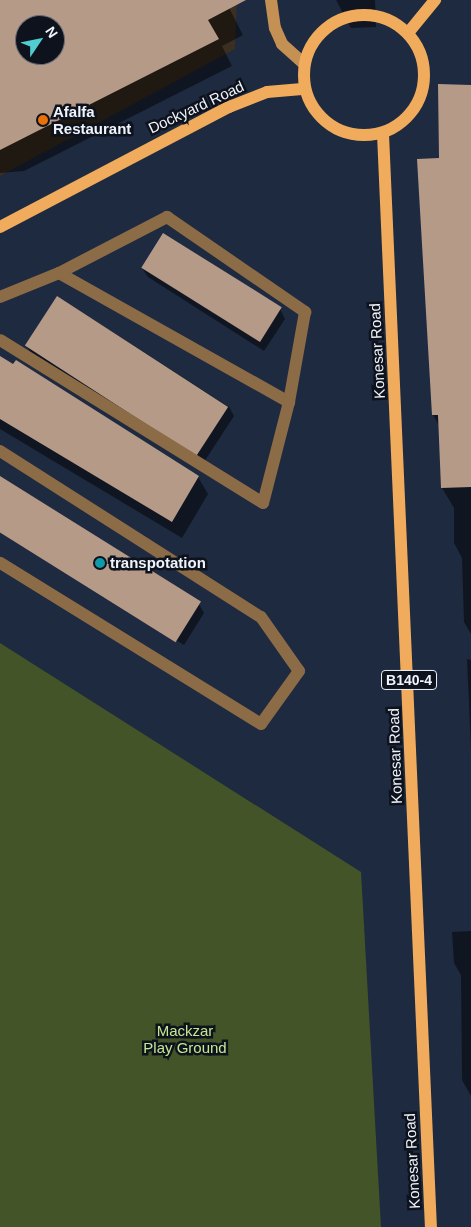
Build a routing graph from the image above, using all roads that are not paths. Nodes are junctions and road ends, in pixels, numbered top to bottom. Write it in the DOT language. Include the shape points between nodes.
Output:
graph roads {
  1 [pos="271,0"];
  2 [pos="435,0"];
  3 [pos="408,33"];
  4 [pos="304,64"];
  5 [pos="305,89"];
  6 [pos="383,134"];
  7 [pos="0,227"];
  8 [pos="59,272"];
  9 [pos="0,297"];
  10 [pos="0,340"];
  11 [pos="289,402"];
  12 [pos="0,451"];
  13 [pos="0,563"];
  14 [pos="431,1227"];
  1 -- 4 [label="main road" via="275,28 282,44"];
  2 -- 3 [label="main road"];
  3 -- 4 [label="main road" via="390,20 369,14 347,17 327,27 312,43"];
  3 -- 6 [label="main road" via="425,70 423,91 401,124"];
  4 -- 5 [label="main road"];
  5 -- 6 [label="main road" via="313,108 332,126 363,136"];
  5 -- 7 [label="main road, Dockyard Road" via="267,92 229,107"];
  6 -- 14 [label="main road, Konesar Road / B140-4"];
  8 -- 9 [label="lane"];
  8 -- 11 [label="lane"];
  8 -- 11 [label="lane" via="167,217 305,312"];
  10 -- 11 [label="lane" via="264,503"];
  12 -- 13 [label="lane" via="261,617 299,671 261,724"];
}
